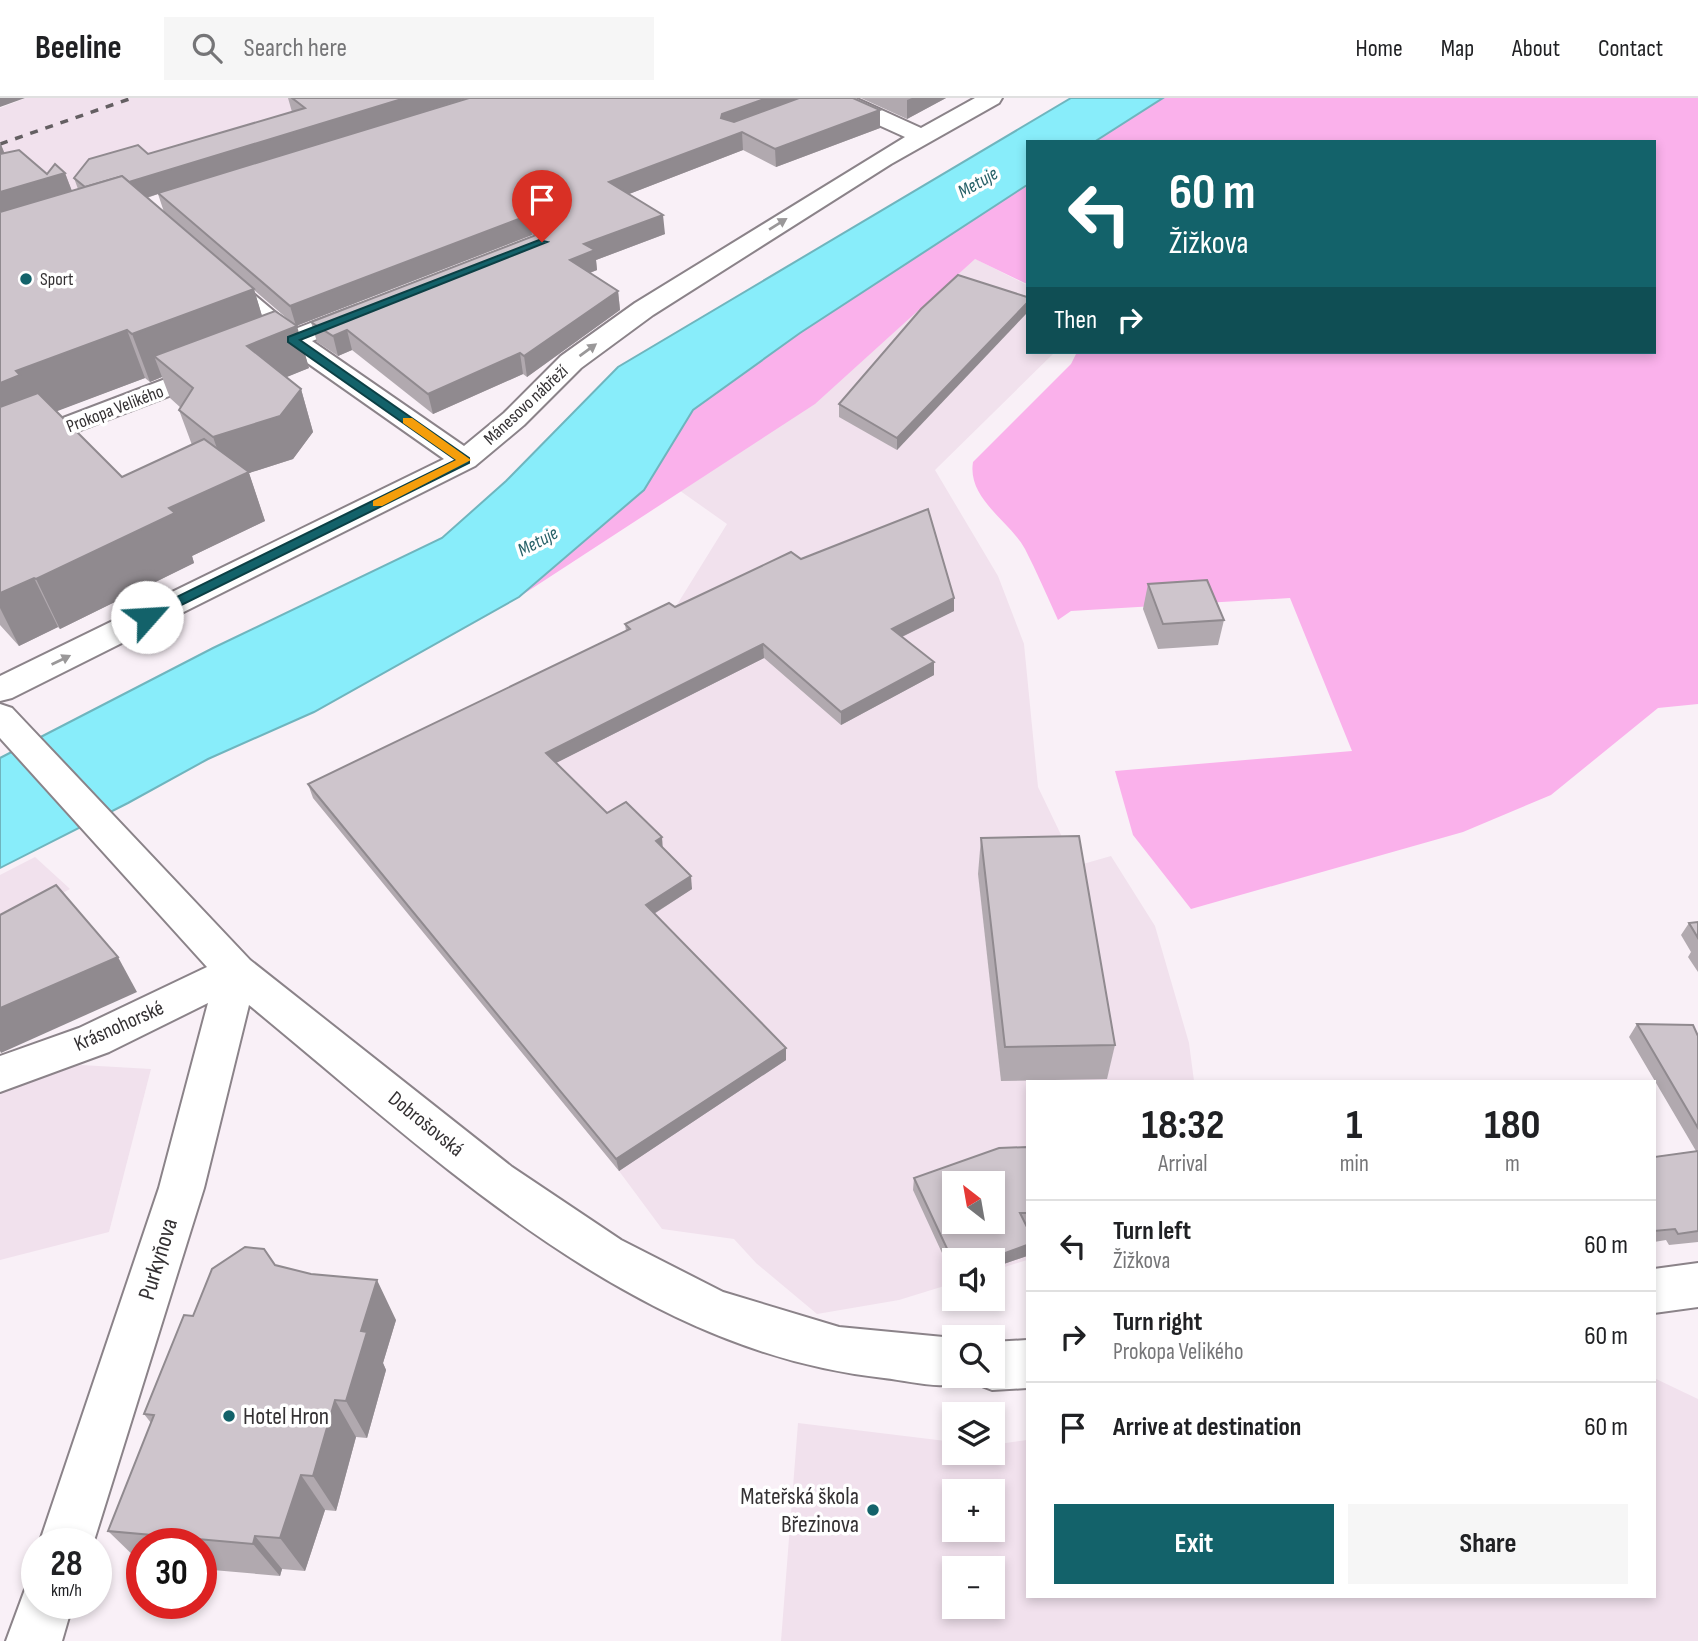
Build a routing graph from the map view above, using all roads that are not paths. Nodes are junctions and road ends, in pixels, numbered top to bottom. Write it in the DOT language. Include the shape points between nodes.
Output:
graph roads {
  1 [pos="838,98"];
  2 [pos="991,98"];
  3 [pos="920,136"];
  4 [pos="204,264"];
  5 [pos="390,302"];
  6 [pos="292,340"];
  7 [pos="0,452"];
  8 [pos="465,460"];
  9 [pos="0,690"];
  10 [pos="5,722"];
  11 [pos="236,971"];
  12 [pos="0,1074"];
  13 [pos="1698,1285"];
  14 [pos="1656,1291"];
  15 [pos="942,1361"];
  16 [pos="1026,1364"];
  17 [pos="1005,1365"];
  18 [pos="71,1528"];
  19 [pos="41,1619"];
  20 [pos="34,1641"];
  1 -- 3 [label="street"];
  2 -- 3 [label="street, Mánesovo nábřeží"];
  8 -- 3 [label="street, Mánesovo nábřeží, one-way" via="571,362 644,309"];
  4 -- 6 [label="street"];
  5 -- 6 [label="street, Prokopa Velikého"];
  6 -- 7 [label="street, Prokopa Velikého"];
  6 -- 8 [label="street"];
  9 -- 8 [label="street, Mánesovo nábřeží, one-way"];
  10 -- 11 [label="street, Dobrošovská"];
  11 -- 12 [label="street, Krásnohorské" via="94,1040"];
  11 -- 15 [label="street, Dobrošovská" via="496,1181 604,1255 713,1312 839,1350"];
  11 -- 18 [label="street, Purkyňova" via="219,1057"];
  13 -- 14 [label="street"];
  16 -- 17 [label="street"];
  19 -- 20 [label="street"];
}
